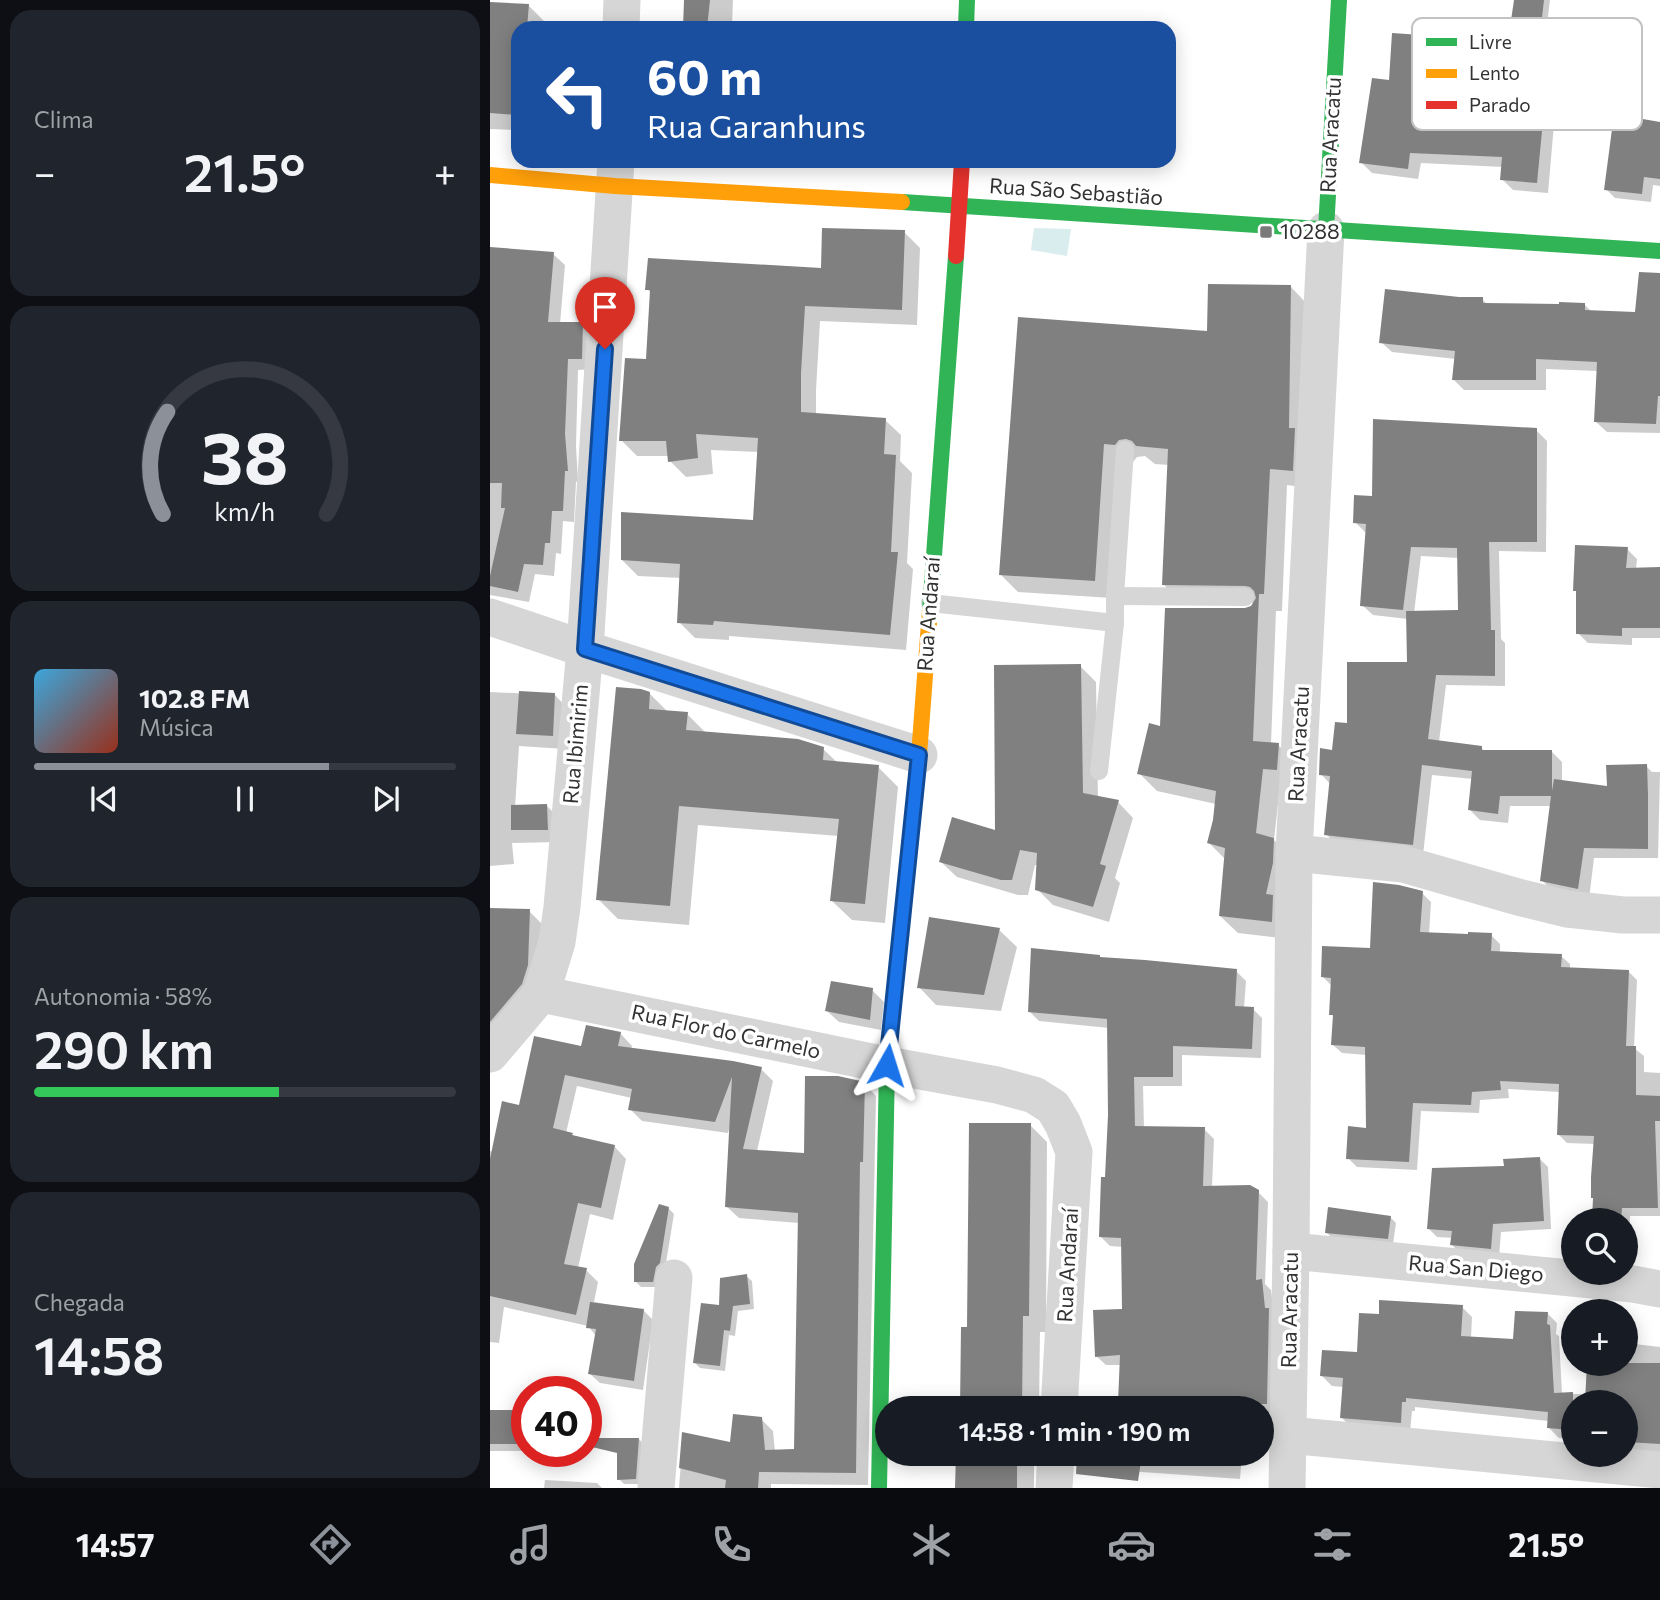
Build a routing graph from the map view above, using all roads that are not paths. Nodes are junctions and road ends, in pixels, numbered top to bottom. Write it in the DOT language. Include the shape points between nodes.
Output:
graph roads {
  1 [pos="622,0"];
  2 [pos="968,0"];
  3 [pos="1339,0"];
  4 [pos="621,21"];
  5 [pos="967,21"];
  6 [pos="962,168"];
  7 [pos="616,174"];
  8 [pos="490,175"];
  9 [pos="960,205"];
  10 [pos="1326,230"];
  11 [pos="1660,251"];
  12 [pos="1125,450"];
  13 [pos="1115,596"];
  14 [pos="1245,597"];
  15 [pos="930,603"];
  16 [pos="490,617"];
  17 [pos="1115,623"];
  18 [pos="585,649"];
  19 [pos="919,755"];
  20 [pos="1099,771"];
  21 [pos="1294,853"];
  22 [pos="1660,915"];
  23 [pos="541,994"];
  24 [pos="490,1054"];
  25 [pos="887,1065"];
  26 [pos="1063,1124"];
  27 [pos="1291,1251"];
  28 [pos="674,1278"];
  29 [pos="1660,1289"];
  30 [pos="1060,1396"];
  31 [pos="1288,1435"];
  32 [pos="1055,1466"];
  33 [pos="1660,1470"];
  34 [pos="656,1488"];
  35 [pos="879,1488"];
  36 [pos="1054,1488"];
  37 [pos="1287,1488"];
  1 -- 4 [label="street"];
  2 -- 5 [label="street"];
  3 -- 10 [label="street, Rua Aracatu"];
  6 -- 9 [label="street, Rua Andaraí"];
  7 -- 8 [label="street, Rua São Sebastião"];
  7 -- 9 [label="street, Rua São Sebastião"];
  7 -- 18 [label="street, Rua Ibimirim"];
  9 -- 10 [label="street, Rua São Sebastião"];
  9 -- 15 [label="street, Rua Andaraí"];
  10 -- 11 [label="street, Rua São Sebastião"];
  10 -- 21 [label="street, Rua Aracatu"];
  12 -- 13 [label="lane"];
  13 -- 14 [label="lane"];
  13 -- 17 [label="lane"];
  15 -- 17 [label="lane"];
  15 -- 19 [label="street, Rua Andaraí"];
  16 -- 18 [label="street"];
  17 -- 20 [label="lane"];
  18 -- 19 [label="street"];
  18 -- 23 [label="street, Rua Ibimirim" via="562,907"];
  19 -- 25 [label="street, Rua Andaraí"];
  21 -- 22 [label="street" via="1403,864 1567,909"];
  21 -- 27 [label="street, Rua Aracatu"];
  23 -- 24 [label="street, Rua Ibimirim"];
  23 -- 25 [label="street, Rua Flor do Carmelo"];
  25 -- 26 [label="street, Rua Flor do Carmelo" via="1034,1095 1053,1107"];
  25 -- 35 [label="street, Rua Andaraí"];
  26 -- 30 [label="street, Rua Andaraí" via="1074,1152"];
  27 -- 29 [label="street, Rua San Diego"];
  27 -- 31 [label="street, Rua Aracatu"];
  28 -- 34 [label="street"];
  31 -- 33 [label="street"];
  31 -- 37 [label="street, Rua Aracatu"];
  32 -- 36 [label="street"];
}
